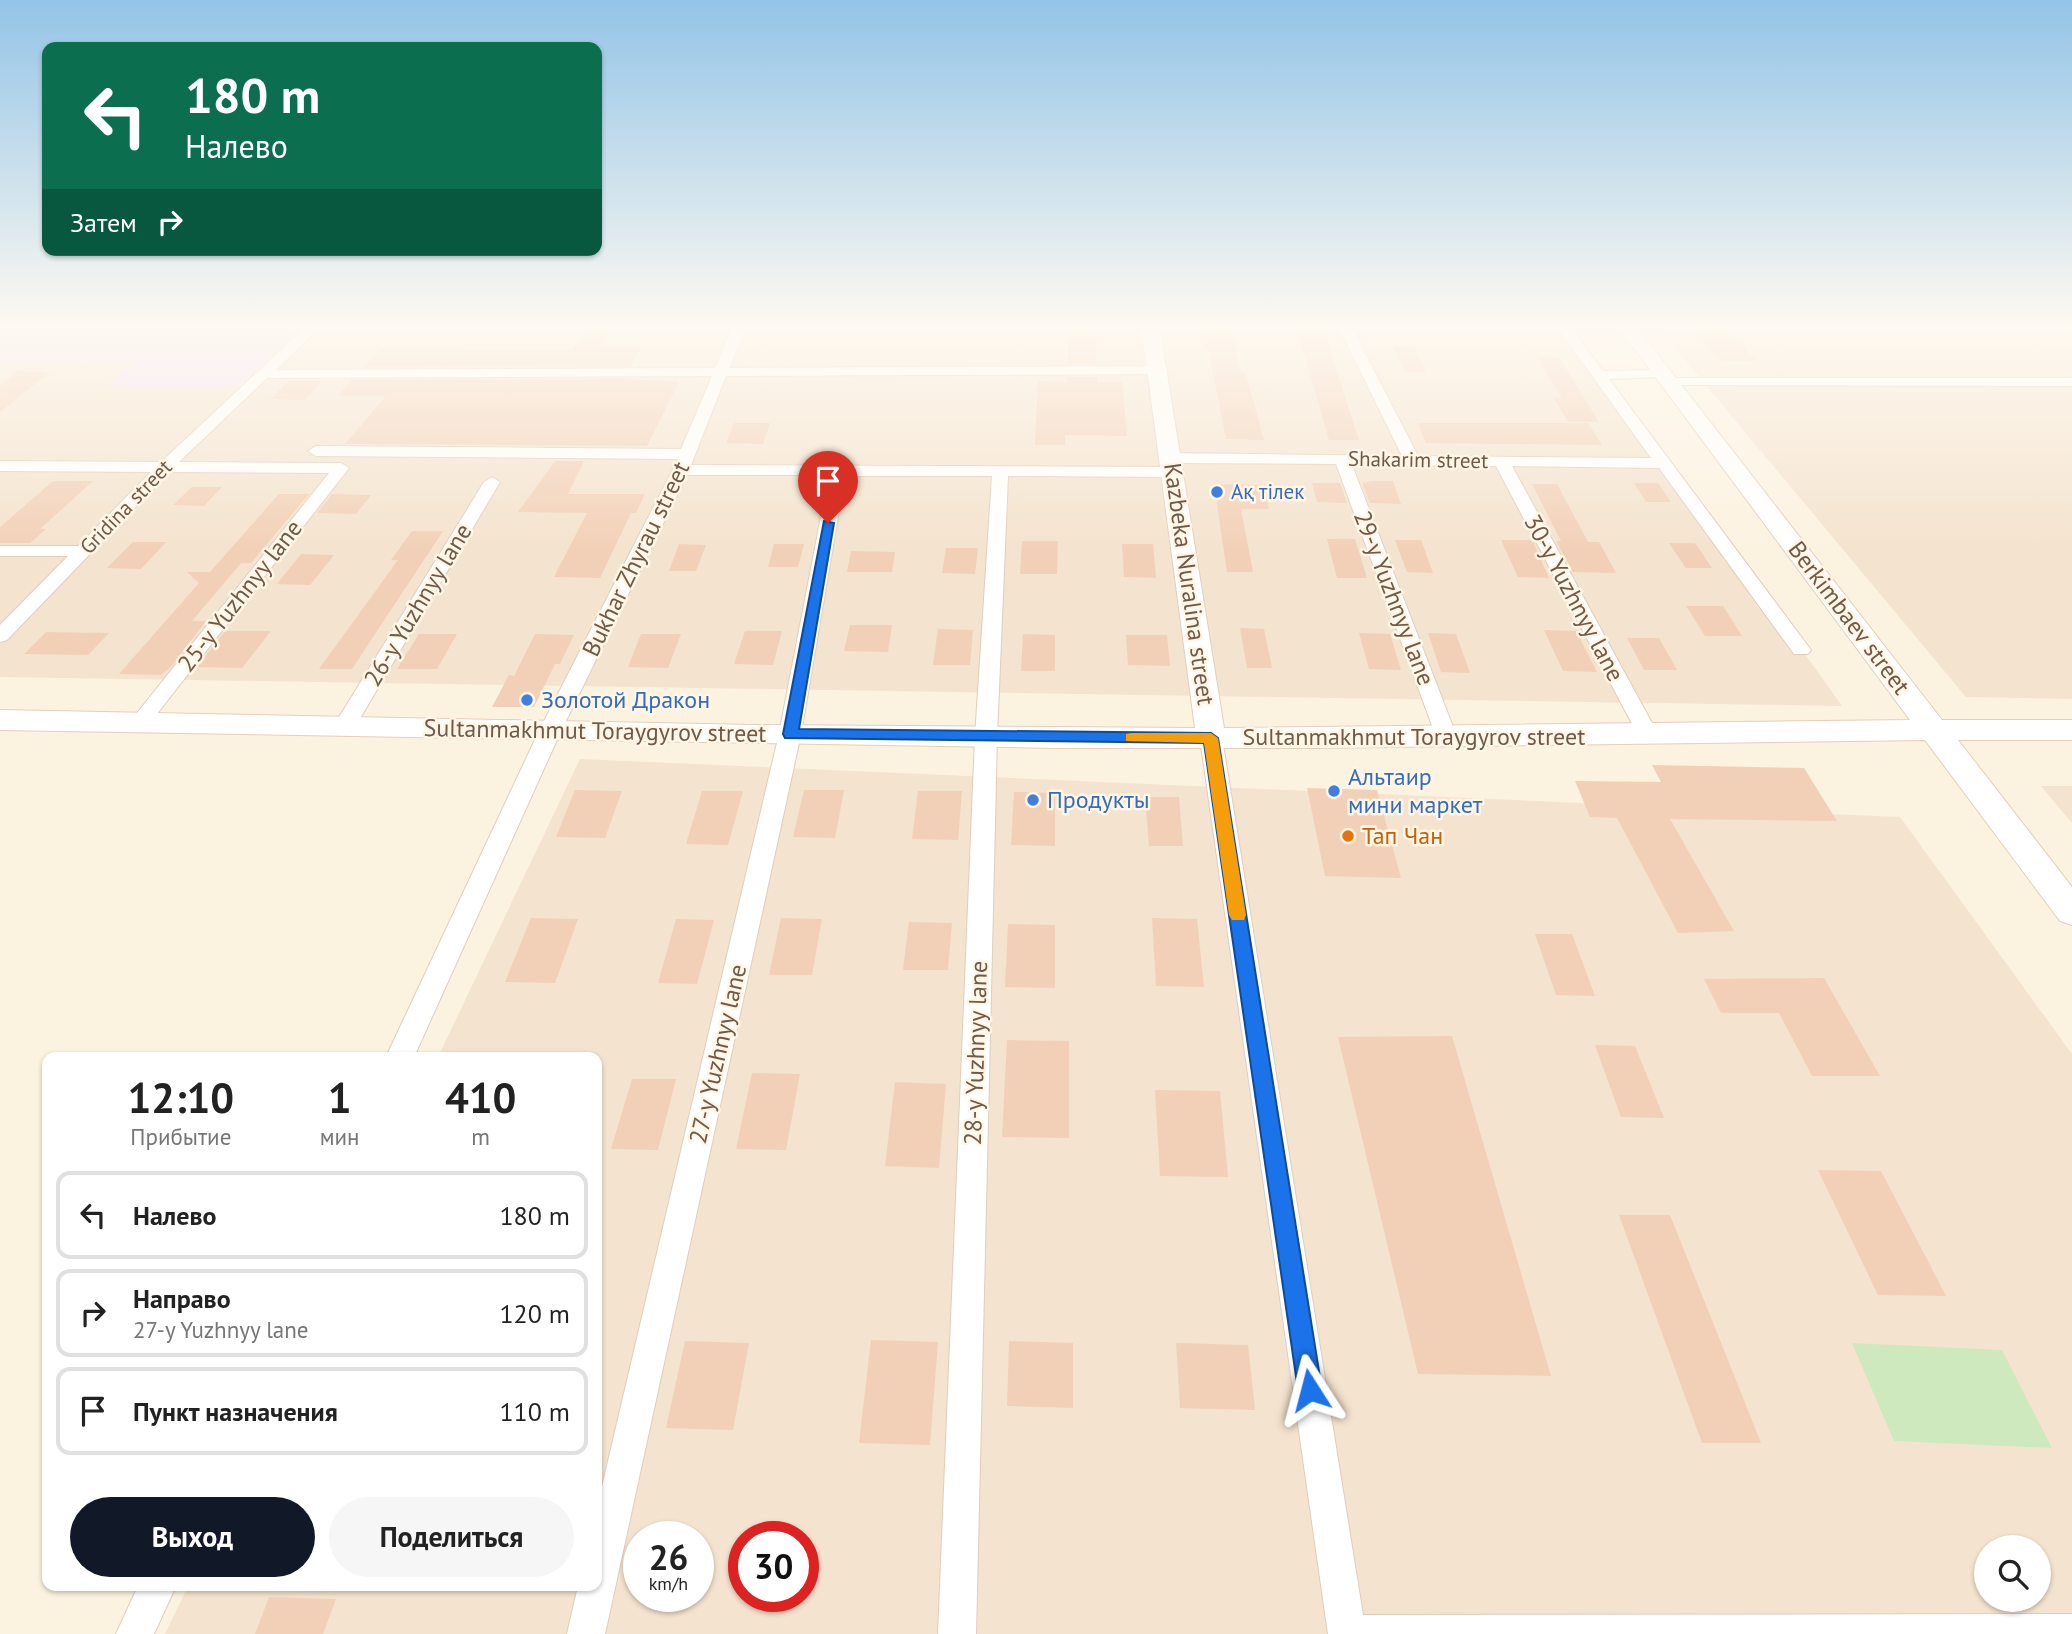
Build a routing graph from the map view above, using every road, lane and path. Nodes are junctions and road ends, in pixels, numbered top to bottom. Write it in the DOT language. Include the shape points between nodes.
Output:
graph roads {
  1 [pos="235,400"];
  2 [pos="709,400"];
  3 [pos="1162,400"];
  4 [pos="1382,400"];
  5 [pos="1618,400"];
  6 [pos="1684,400"];
  7 [pos="223,451"];
  8 [pos="1342,459"];
  9 [pos="1412,460"];
  10 [pos="1501,461"];
  11 [pos="685,462"];
  12 [pos="1666,463"];
  13 [pos="1172,465"];
  14 [pos="0,466"];
  15 [pos="165,467"];
  16 [pos="838,471"];
  17 [pos="1000,471"];
  18 [pos="492,482"];
  19 [pos="0,551"];
  20 [pos="83,551"];
  21 [pos="0,636"];
  22 [pos="1801,650"];
  23 [pos="0,720"];
  24 [pos="139,723"];
  25 [pos="344,727"];
  26 [pos="1932,729"];
  27 [pos="2072,730"];
  28 [pos="550,732"];
  29 [pos="790,734"];
  30 [pos="1647,734"];
  31 [pos="986,737"];
  32 [pos="1446,737"];
  33 [pos="1211,738"];
  34 [pos="2072,912"];
  35 [pos="403,1052"];
  36 [pos="602,1563"];
  37 [pos="156,1591"];
  38 [pos="596,1591"];
  39 [pos="2072,1633"];
  40 [pos="135,1634"];
  41 [pos="586,1634"];
  42 [pos="957,1634"];
  43 [pos="1347,1634"];
  1 -- 15 [label="street, Gridina street"];
  2 -- 11 [label="street, Bukhar Zhyrau street"];
  3 -- 13 [label="main road, Kazbeka Nuralina street"];
  4 -- 9 [label="street"];
  5 -- 12 [label="street"];
  6 -- 26 [label="main road, Berkimbaev street"];
  7 -- 11 [label="street, Shakarim street"];
  8 -- 9 [label="street, Shakarim street"];
  8 -- 13 [label="street, Shakarim street"];
  8 -- 32 [label="street, 29-y Yuzhnyy lane"];
  9 -- 10 [label="street, Shakarim street"];
  10 -- 12 [label="street, Shakarim street"];
  10 -- 30 [label="street, 30-y Yuzhnyy lane"];
  11 -- 16 [label="street, Shakarim street"];
  11 -- 28 [label="street, Bukhar Zhyrau street"];
  12 -- 22 [label="street"];
  13 -- 17 [label="street, Shakarim street"];
  13 -- 33 [label="main road, Kazbeka Nuralina street"];
  14 -- 15 [label="street"];
  15 -- 20 [label="street, Gridina street"];
  15 -- 24 [label="street, 25-y Yuzhnyy lane" via="341,468"];
  16 -- 17 [label="street, Shakarim street"];
  16 -- 29 [label="street, 27-y Yuzhnyy lane"];
  17 -- 31 [label="street, 28-y Yuzhnyy lane"];
  18 -- 25 [label="street, 26-y Yuzhnyy lane"];
  19 -- 20 [label="street"];
  20 -- 21 [label="street, Gridina street"];
  23 -- 24 [label="main road, Sultanmakhmut Toraygyrov street"];
  24 -- 25 [label="main road, Sultanmakhmut Toraygyrov street"];
  25 -- 28 [label="main road, Sultanmakhmut Toraygyrov street"];
  26 -- 27 [label="main road, Sultanmakhmut Toraygyrov street"];
  26 -- 30 [label="main road, Sultanmakhmut Toraygyrov street"];
  26 -- 34 [label="main road, Berkimbaev street"];
  28 -- 29 [label="main road, Sultanmakhmut Toraygyrov street"];
  28 -- 35 [label="street, Bukhar Zhyrau street"];
  29 -- 31 [label="main road, Sultanmakhmut Toraygyrov street"];
  29 -- 36 [label="street, 27-y Yuzhnyy lane"];
  30 -- 32 [label="main road, Sultanmakhmut Toraygyrov street"];
  31 -- 33 [label="main road, Sultanmakhmut Toraygyrov street"];
  31 -- 42 [label="street, 28-y Yuzhnyy lane"];
  32 -- 33 [label="main road, Sultanmakhmut Toraygyrov street"];
  33 -- 43 [label="street, Kazbeka Nuralina street"];
  37 -- 40 [label="street"];
  38 -- 41 [label="street, 27-y Yuzhnyy lane"];
  39 -- 43 [label="street"];
}
